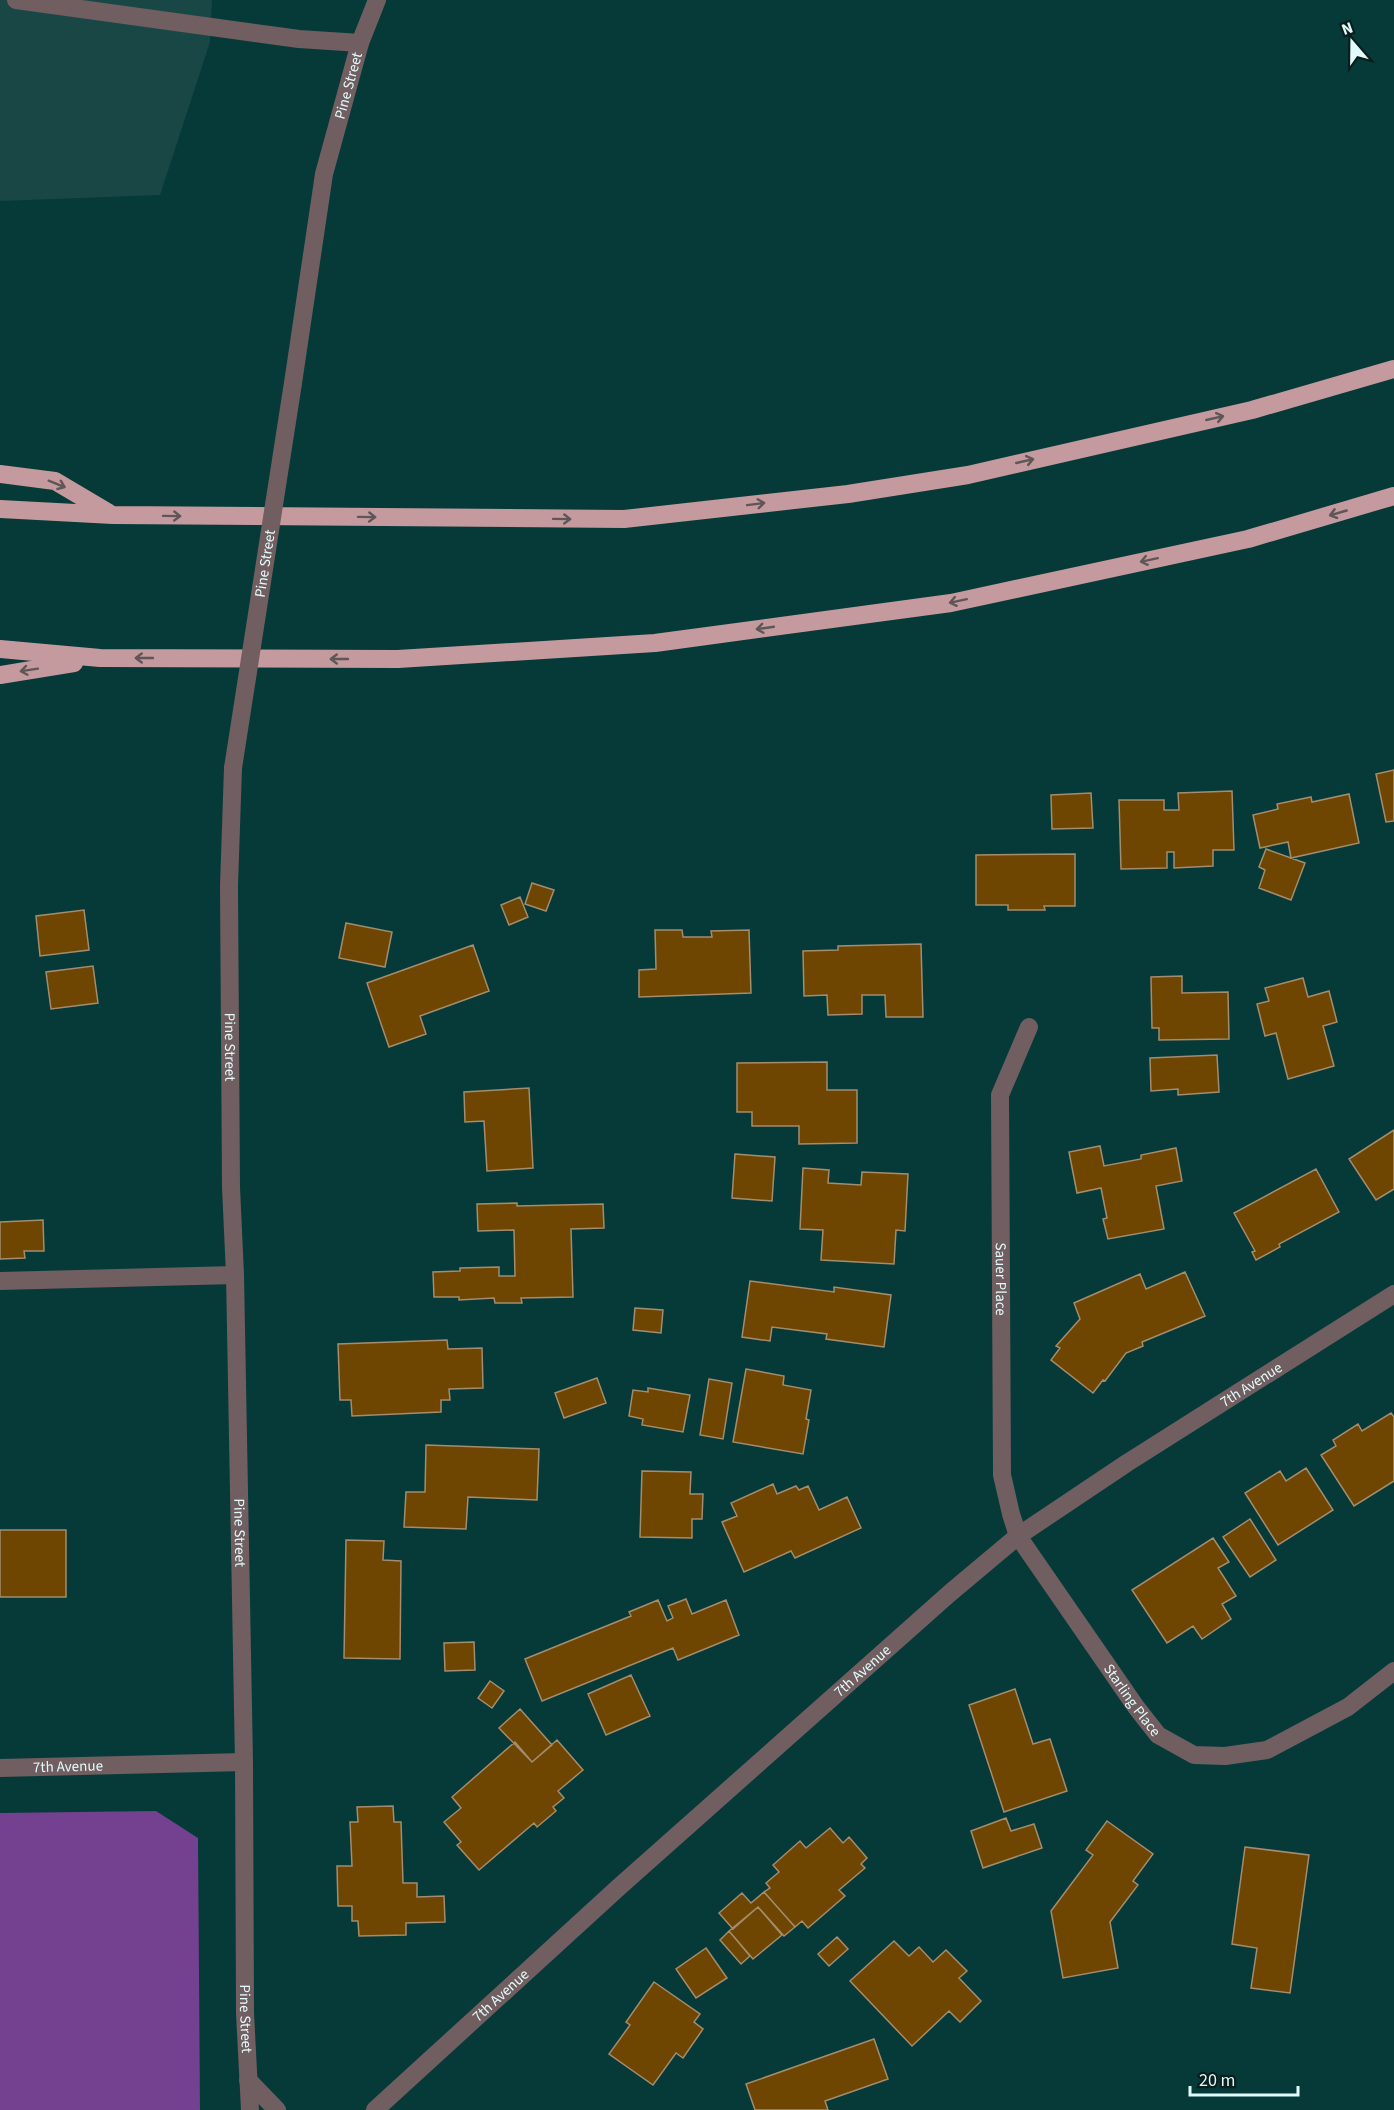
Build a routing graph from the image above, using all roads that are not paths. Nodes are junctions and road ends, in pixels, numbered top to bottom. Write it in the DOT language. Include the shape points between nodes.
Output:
graph roads {
  1 [pos="16,0"];
  2 [pos="377,0"];
  3 [pos="360,43"];
  4 [pos="1394,369"];
  5 [pos="0,474"];
  6 [pos="1394,496"];
  7 [pos="0,509"];
  8 [pos="113,515"];
  9 [pos="0,649"];
  10 [pos="100,658"];
  11 [pos="0,675"];
  12 [pos="1029,1027"];
  13 [pos="235,1275"];
  14 [pos="0,1281"];
  15 [pos="1394,1294"];
  16 [pos="1018,1536"];
  17 [pos="1394,1671"];
  18 [pos="244,1762"];
  19 [pos="0,1768"];
  20 [pos="248,2080"];
  21 [pos="250,2110"];
  22 [pos="277,2110"];
  23 [pos="375,2110"];
  1 -- 3 [label="street" via="299,39"];
  2 -- 3 [label="street, Pine Street"];
  3 -- 13 [label="street, Pine Street, bridge" via="324,174 233,768 229,898"];
  8 -- 4 [label="highway, one-way" via="624,519 848,494 968,474 1252,410"];
  5 -- 8 [label="highway, one-way" via="55,481"];
  6 -- 10 [label="highway, one-way" via="1248,539 951,603 655,643 398,659"];
  7 -- 8 [label="highway"];
  9 -- 10 [label="highway"];
  10 -- 11 [label="highway, one-way"];
  12 -- 16 [label="street, Sauer Place" via="1000,1095 1002,1475"];
  13 -- 14 [label="street"];
  13 -- 18 [label="street, Pine Street"];
  15 -- 16 [label="street, 7th Avenue"];
  16 -- 17 [label="street, Starling Place" via="1158,1735 1194,1755 1225,1756 1267,1750 1348,1707"];
  16 -- 23 [label="street, 7th Avenue" via="619,1887"];
  18 -- 19 [label="street, 7th Avenue"];
  18 -- 20 [label="street, Pine Street"];
  20 -- 21 [label="street, Pine Street"];
  20 -- 22 [label="street"];
}
